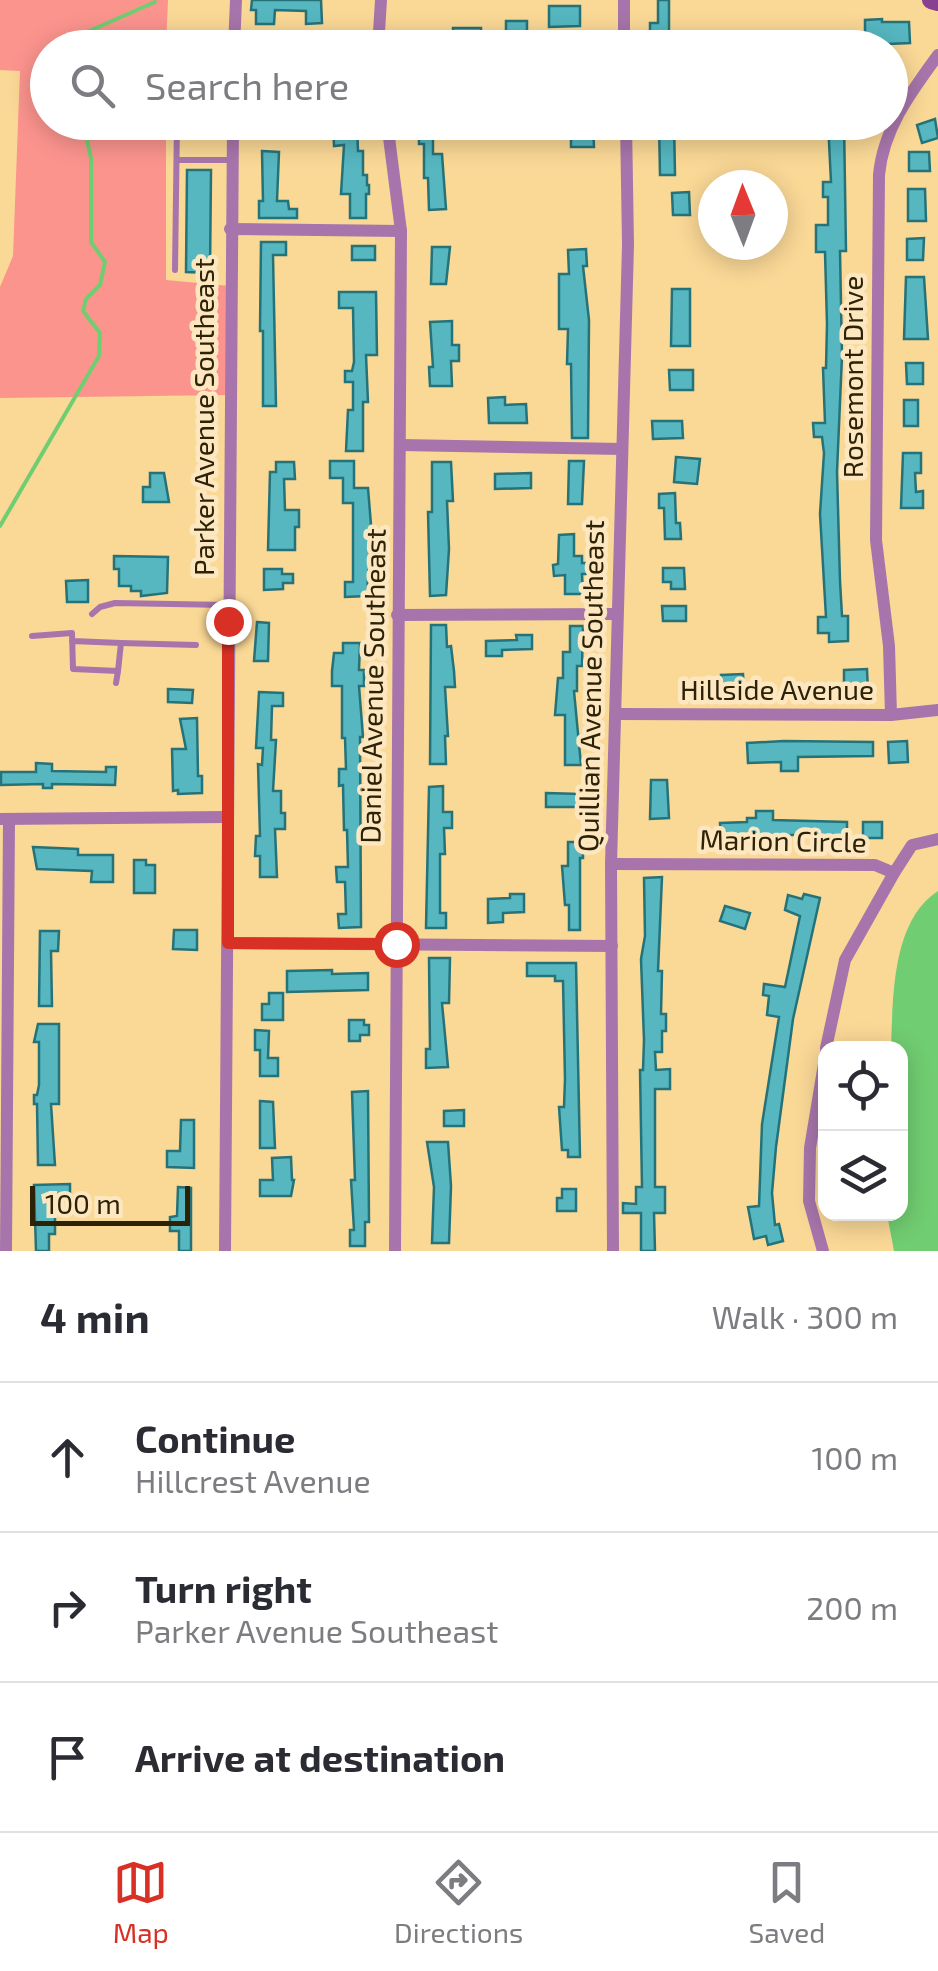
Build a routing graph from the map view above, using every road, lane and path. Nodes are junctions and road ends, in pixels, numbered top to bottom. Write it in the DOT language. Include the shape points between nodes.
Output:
graph roads {
  1 [pos="236,0"];
  2 [pos="381,0"];
  3 [pos="624,0"];
  4 [pos="235,30"];
  5 [pos="379,30"];
  6 [pos="624,30"];
  7 [pos="938,55"];
  8 [pos="908,100"];
  9 [pos="177,140"];
  10 [pos="233,140"];
  11 [pos="389,140"];
  12 [pos="626,140"];
  13 [pos="886,140"];
  14 [pos="177,160"];
  15 [pos="232,160"];
  16 [pos="230,229"];
  17 [pos="401,230"];
  18 [pos="175,270"];
  19 [pos="402,445"];
  20 [pos="622,449"];
  21 [pos="228,604"];
  22 [pos="92,614"];
  23 [pos="617,614"];
  24 [pos="397,615"];
  25 [pos="32,636"];
  26 [pos="72,641"];
  27 [pos="121,643"];
  28 [pos="196,645"];
  29 [pos="118,670"];
  30 [pos="116,683"];
  31 [pos="938,710"];
  32 [pos="616,714"];
  33 [pos="891,714"];
  34 [pos="5,818"];
  35 [pos="226,818"];
  36 [pos="938,840"];
  37 [pos="611,864"];
  38 [pos="894,873"];
  39 [pos="228,943"];
  40 [pos="396,944"];
  41 [pos="612,946"];
  42 [pos="828,1041"];
  43 [pos="818,1099"];
  44 [pos="6,1251"];
  45 [pos="225,1251"];
  46 [pos="395,1251"];
  47 [pos="613,1251"];
  48 [pos="823,1251"];
  1 -- 4 [label="street"];
  2 -- 5 [label="street"];
  3 -- 6 [label="street"];
  7 -- 8 [label="street, Rosemont Drive"];
  9 -- 14 [label="lane"];
  10 -- 15 [label="street, Parker Avenue Southeast"];
  11 -- 17 [label="street, Daniel Avenue Southeast"];
  12 -- 20 [label="street, Quillian Avenue Southeast"];
  13 -- 33 [label="street, Rosemont Drive" via="879,175 876,540"];
  14 -- 15 [label="lane"];
  14 -- 18 [label="lane"];
  15 -- 16 [label="street, Parker Avenue Southeast"];
  16 -- 17 [label="street"];
  16 -- 21 [label="street, Parker Avenue Southeast"];
  17 -- 19 [label="street, Daniel Avenue Southeast"];
  19 -- 20 [label="street"];
  19 -- 24 [label="street, Daniel Avenue Southeast"];
  20 -- 23 [label="street, Quillian Avenue Southeast"];
  21 -- 22 [label="lane" via="115,603"];
  21 -- 35 [label="street, Parker Avenue Southeast"];
  23 -- 24 [label="street"];
  23 -- 32 [label="street, Quillian Avenue Southeast"];
  24 -- 40 [label="street, Daniel Avenue Southeast"];
  25 -- 26 [label="lane" via="72,633"];
  26 -- 27 [label="lane"];
  26 -- 29 [label="lane" via="73,669"];
  27 -- 28 [label="lane"];
  27 -- 29 [label="lane"];
  29 -- 30 [label="lane"];
  31 -- 33 [label="street, Hillside Avenue"];
  32 -- 33 [label="street, Hillside Avenue"];
  32 -- 37 [label="street, Quillian Avenue Southeast"];
  34 -- 35 [label="street"];
  34 -- 44 [label="street"];
  35 -- 39 [label="street, Parker Avenue Southeast"];
  36 -- 38 [label="street, Marion Circle" via="912,845"];
  37 -- 38 [label="street, Marion Circle" via="875,865"];
  37 -- 41 [label="street, Quillian Avenue Southeast"];
  38 -- 42 [label="street" via="845,960"];
  39 -- 40 [label="street"];
  39 -- 45 [label="street, Parker Avenue Southeast"];
  40 -- 41 [label="street"];
  40 -- 46 [label="street, Daniel Avenue Southeast"];
  41 -- 47 [label="street, Quillian Avenue Southeast"];
  43 -- 48 [label="street" via="809,1201"];
}
